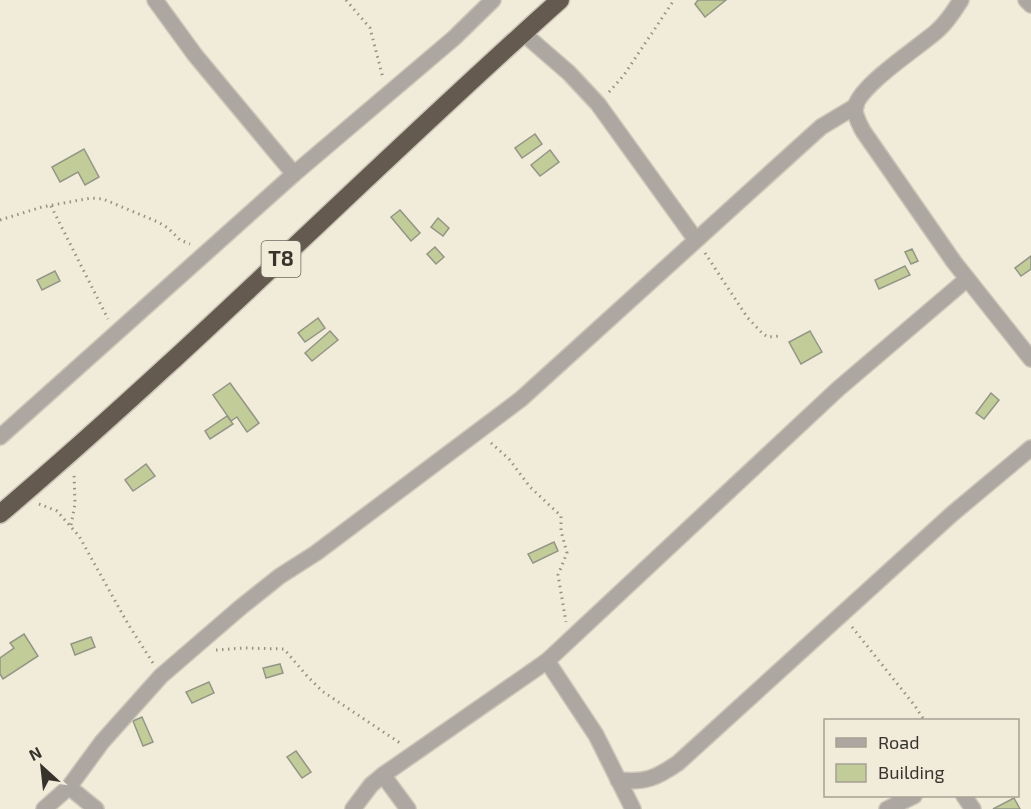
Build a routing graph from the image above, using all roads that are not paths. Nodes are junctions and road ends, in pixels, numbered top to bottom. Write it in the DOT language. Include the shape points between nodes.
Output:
graph roads {
  1 [pos="155,0"];
  2 [pos="492,0"];
  3 [pos="560,0"];
  4 [pos="961,0"];
  5 [pos="1026,0"];
  6 [pos="1031,5"];
  7 [pos="523,33"];
  8 [pos="856,106"];
  9 [pos="294,174"];
  10 [pos="696,240"];
  11 [pos="967,279"];
  12 [pos="1031,358"];
  13 [pos="0,437"];
  14 [pos="1031,448"];
  15 [pos="0,514"];
  16 [pos="547,661"];
  17 [pos="383,775"];
  18 [pos="618,780"];
  19 [pos="69,787"];
  20 [pos="910,797"];
  21 [pos="44,809"];
  22 [pos="96,809"];
  23 [pos="353,809"];
  24 [pos="408,809"];
  25 [pos="633,809"];
  26 [pos="887,809"];
  1 -- 9 [label="street" via="195,55"];
  2 -- 9 [label="street" via="454,38"];
  3 -- 7 [label="highway, T8"];
  4 -- 8 [label="street" via="939,29 868,87"];
  5 -- 6 [label="street"];
  7 -- 10 [label="street" via="598,104"];
  7 -- 15 [label="highway, T8"];
  8 -- 10 [label="street" via="821,127"];
  8 -- 11 [label="street" via="863,131"];
  9 -- 13 [label="street"];
  10 -- 19 [label="street" via="538,384 316,553 280,576 187,652 102,742"];
  11 -- 12 [label="street"];
  11 -- 16 [label="street" via="838,389"];
  14 -- 18 [label="street" via="952,514 678,764 649,780"];
  16 -- 17 [label="street"];
  16 -- 18 [label="street" via="596,735"];
  17 -- 23 [label="street"];
  17 -- 24 [label="street"];
  18 -- 25 [label="street"];
  19 -- 21 [label="street"];
  19 -- 22 [label="street"];
  20 -- 26 [label="street"];
}
